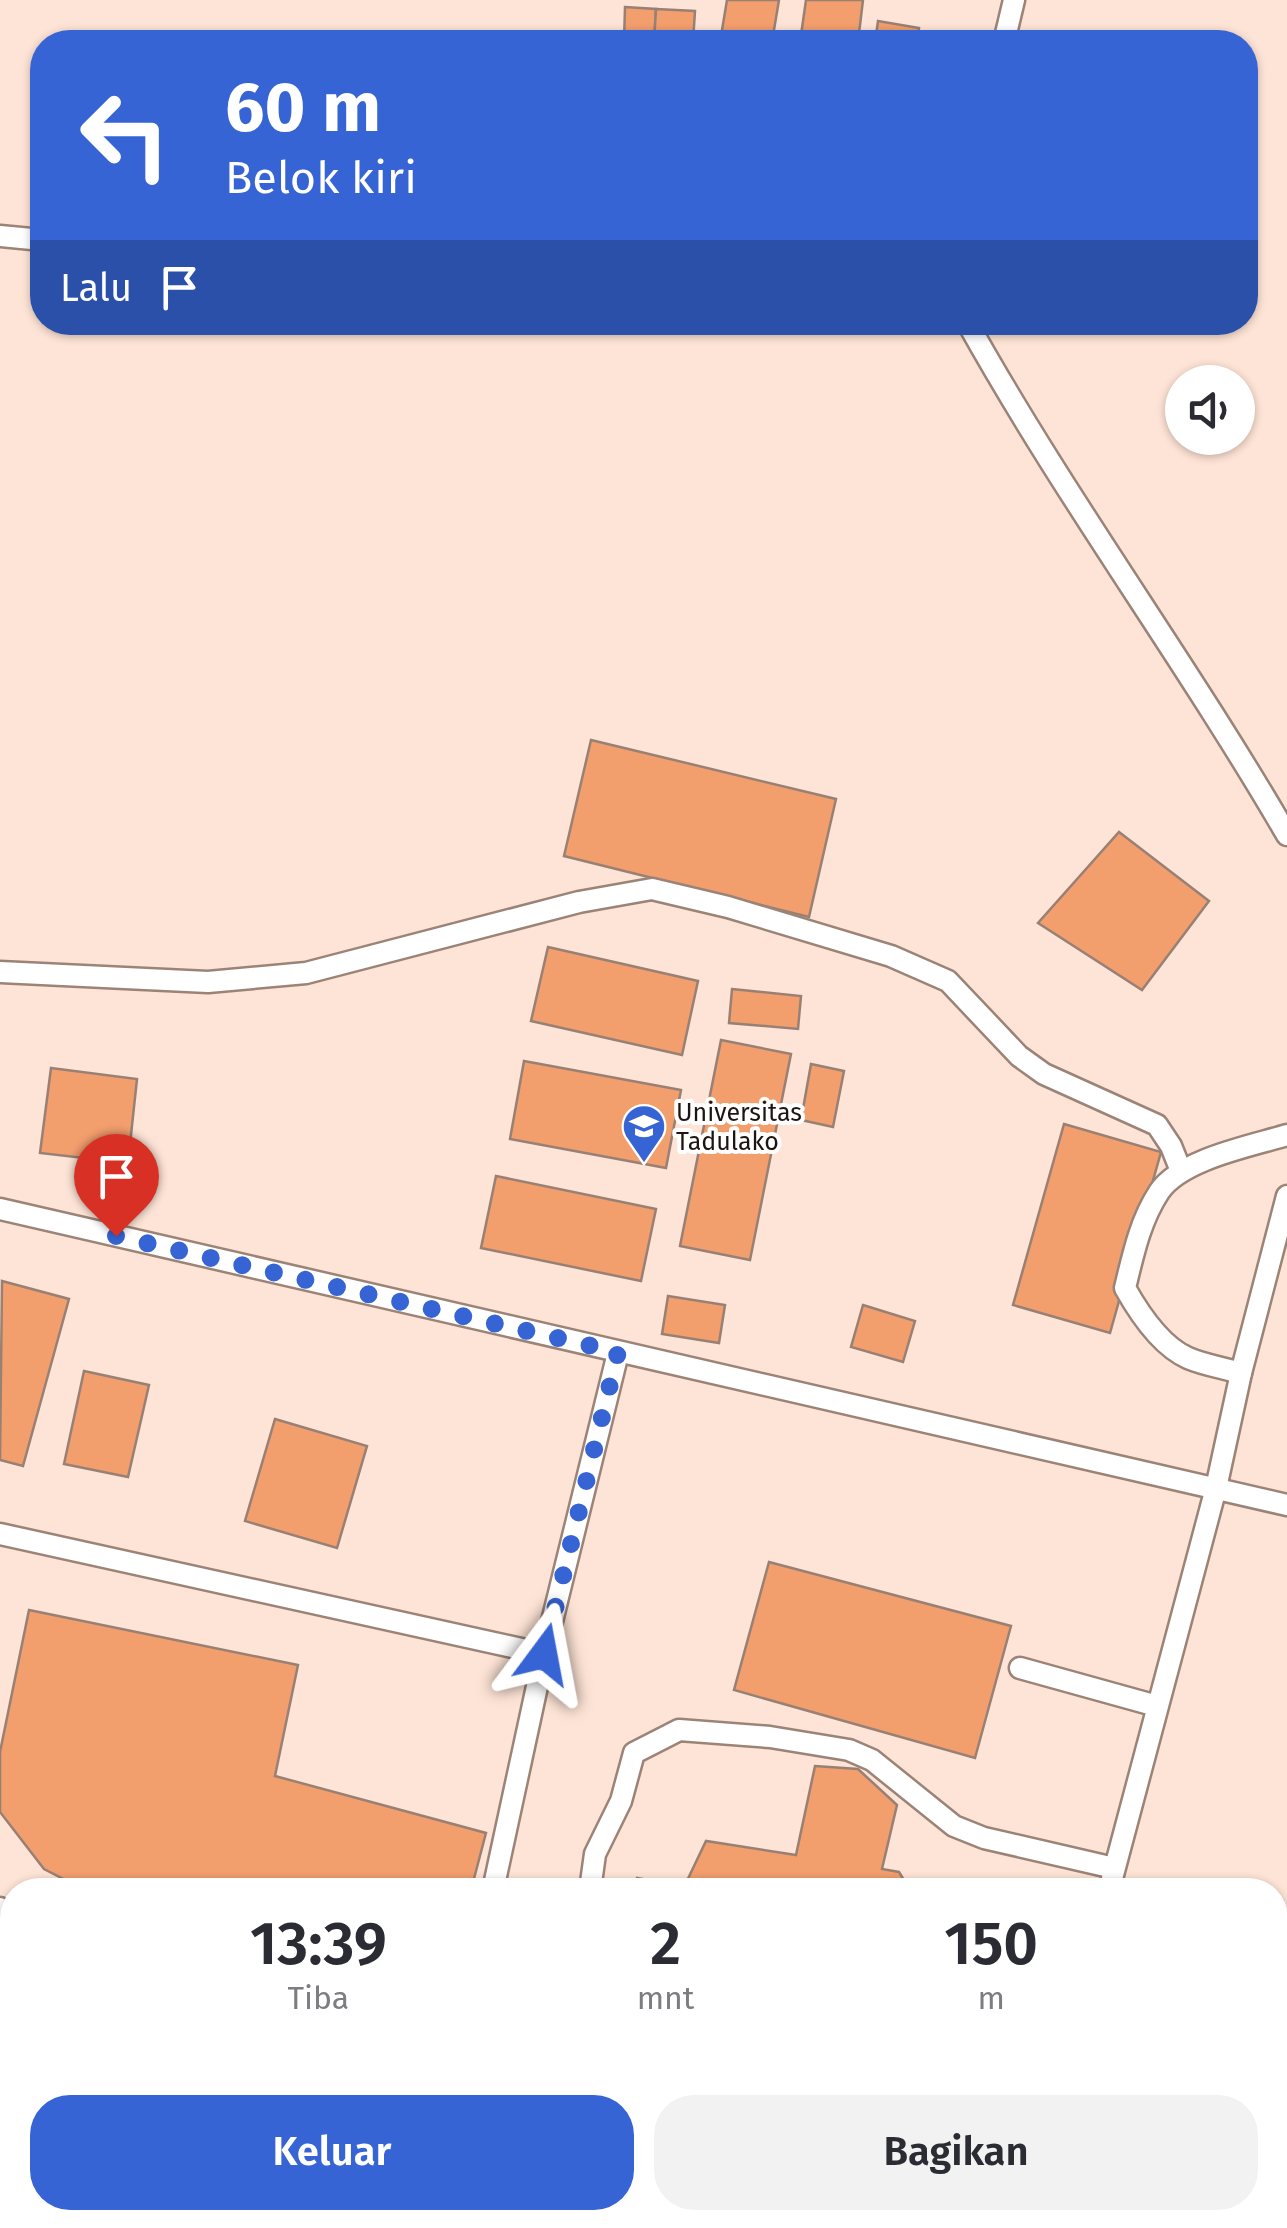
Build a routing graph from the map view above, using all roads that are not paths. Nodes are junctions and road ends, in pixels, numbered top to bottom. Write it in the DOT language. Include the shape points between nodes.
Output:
graph roads {
  1 [pos="1014,0"];
  2 [pos="1007,30"];
  3 [pos="0,236"];
  4 [pos="30,239"];
  5 [pos="975,335"];
  6 [pos="1287,835"];
  7 [pos="0,972"];
  8 [pos="1287,1135"];
  9 [pos="1181,1171"];
  10 [pos="1287,1196"];
  11 [pos="0,1209"];
  12 [pos="618,1352"];
  13 [pos="1241,1373"];
  14 [pos="1216,1488"];
  15 [pos="1287,1505"];
  16 [pos="0,1534"];
  17 [pos="544,1654"];
  18 [pos="1020,1668"];
  19 [pos="1158,1706"];
  20 [pos="1114,1868"];
  21 [pos="496,1878"];
  22 [pos="592,1878"];
  23 [pos="1111,1878"];
  1 -- 2 [label="lane"];
  3 -- 4 [label="lane"];
  5 -- 6 [label="lane"];
  7 -- 9 [label="lane" via="208,982 306,974 652,888 891,956 948,981 1044,1074 1157,1125"];
  8 -- 9 [label="lane"];
  9 -- 13 [label="lane" via="1160,1189 1139,1231 1125,1288 1164,1341 1186,1357"];
  10 -- 13 [label="lane"];
  11 -- 12 [label="lane"];
  12 -- 14 [label="lane"];
  12 -- 17 [label="lane"];
  13 -- 14 [label="lane"];
  14 -- 15 [label="lane"];
  14 -- 19 [label="lane"];
  16 -- 17 [label="lane"];
  17 -- 21 [label="lane"];
  18 -- 19 [label="lane"];
  19 -- 20 [label="lane"];
  20 -- 22 [label="lane" via="954,1826 872,1760 848,1750 678,1730 634,1753"];
  20 -- 23 [label="lane"];
}
